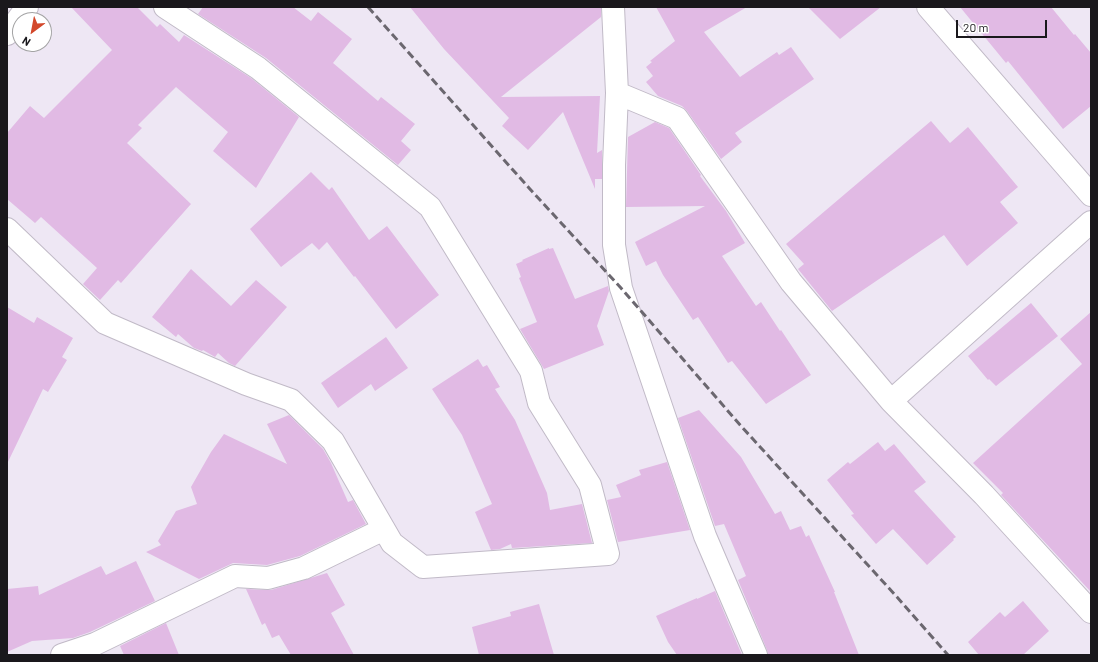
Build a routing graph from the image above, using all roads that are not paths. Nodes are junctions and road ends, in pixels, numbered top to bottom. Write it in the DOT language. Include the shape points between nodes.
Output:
graph roads {
  1 [pos="27,7"];
  2 [pos="165,7"];
  3 [pos="613,7"];
  4 [pos="928,7"];
  5 [pos="7,34"];
  6 [pos="617,93"];
  7 [pos="1091,195"];
  8 [pos="1091,222"];
  9 [pos="7,229"];
  10 [pos="891,401"];
  11 [pos="384,529"];
  12 [pos="1091,612"];
  13 [pos="62,655"];
  14 [pos="756,655"];
  1 -- 5 [label="street"];
  2 -- 11 [label="street" via="258,68 430,208 531,371 538,403 590,485 608,554 423,567 392,543"];
  3 -- 6 [label="street"];
  4 -- 7 [label="street"];
  6 -- 10 [label="street" via="677,118 791,282"];
  6 -- 14 [label="street" via="614,245 621,288 705,536"];
  8 -- 10 [label="street"];
  9 -- 11 [label="street" via="105,323 246,384 290,400 333,441"];
  10 -- 12 [label="street" via="984,495"];
  11 -- 13 [label="street" via="304,568 268,578 234,576 95,644"];
}
